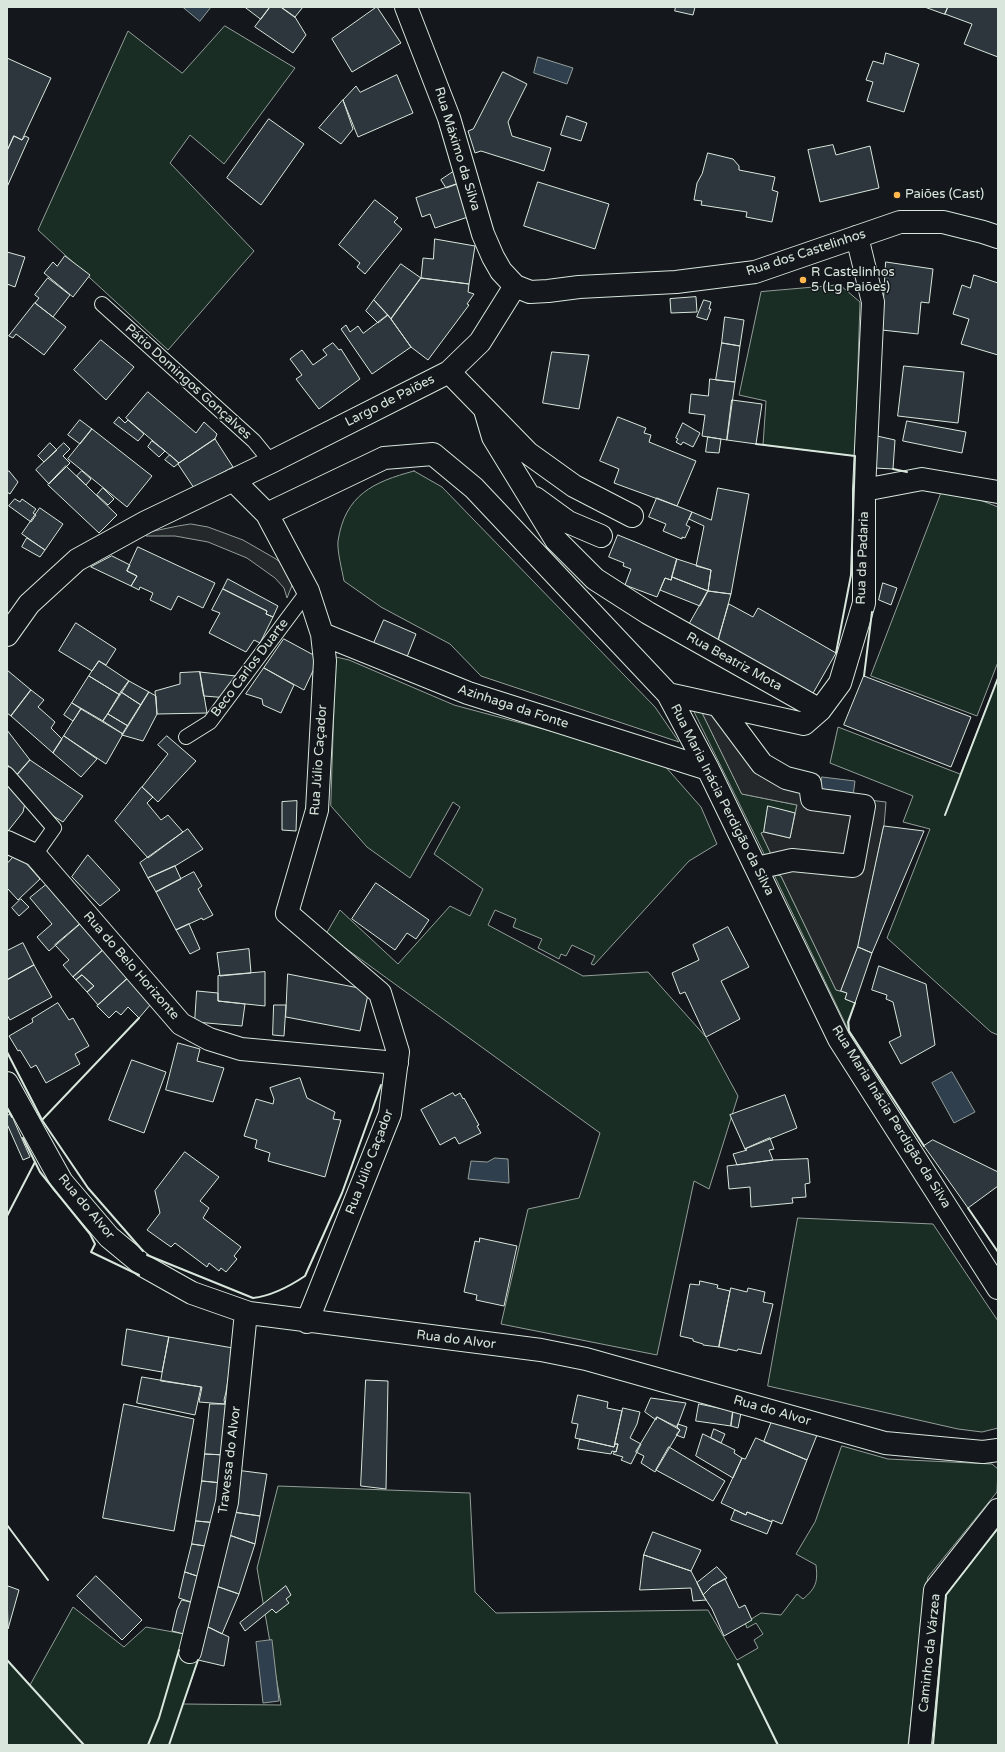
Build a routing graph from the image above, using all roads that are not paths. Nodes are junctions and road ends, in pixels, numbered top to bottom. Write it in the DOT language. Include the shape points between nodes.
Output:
graph roads {
  1 [pos="406,7"];
  2 [pos="858,237"];
  3 [pos="998,237"];
  4 [pos="515,286"];
  5 [pos="102,304"];
  6 [pos="449,372"];
  7 [pos="486,410"];
  8 [pos="271,462"];
  9 [pos="233,480"];
  10 [pos="864,490"];
  11 [pos="526,491"];
  12 [pos="998,492"];
  13 [pos="267,514"];
  14 [pos="632,516"];
  15 [pos="601,536"];
  16 [pos="308,591"];
  17 [pos="322,634"];
  18 [pos="7,635"];
  19 [pos="668,694"];
  20 [pos="718,705"];
  21 [pos="820,710"];
  22 [pos="186,737"];
  23 [pos="708,769"];
  24 [pos="7,774"];
  25 [pos="7,842"];
  26 [pos="35,856"];
  27 [pos="757,868"];
  28 [pos="397,1063"];
  29 [pos="7,1083"];
  30 [pos="998,1288"];
  31 [pos="246,1312"];
  32 [pos="307,1322"];
  33 [pos="998,1450"];
  34 [pos="998,1510"];
  35 [pos="190,1652"];
  36 [pos="920,1745"];
  1 -- 4 [label="street, Rua Máximo da Silva" via="450,118 483,234 501,271"];
  2 -- 3 [label="street, Rua dos Castelinhos" via="900,222 943,222"];
  2 -- 4 [label="street, Rua dos Castelinhos" via="755,272 676,282 548,291 530,292"];
  2 -- 10 [label="street, Rua da Padaria" via="873,302"];
  4 -- 6 [label="street, Largo de Paiões" via="480,342"];
  5 -- 8 [label="lane, Pátio Domingos Gonçalves" via="254,441"];
  6 -- 7 [label="street"];
  6 -- 8 [label="street, Largo de Paiões"];
  7 -- 11 [label="street, Rua Beatriz Mota" via="493,437"];
  7 -- 14 [label="street" via="534,457 574,486"];
  8 -- 9 [label="street, Largo de Paiões"];
  9 -- 13 [label="street"];
  9 -- 18 [label="street, Largo de Paiões" via="146,522 77,560 29,604"];
  10 -- 12 [label="street" via="922,479"];
  10 -- 21 [label="street, Rua da Padaria" via="864,603 840,683"];
  11 -- 15 [label="street" via="568,522"];
  11 -- 21 [label="street, Rua Beatriz Mota" via="556,540 595,579 648,613"];
  13 -- 16 [label="street"];
  13 -- 19 [label="street, Rua Maria Inácia Perdigão da Silva" via="384,458 433,454 474,488"];
  16 -- 17 [label="street, Rua Júlio Caçador"];
  16 -- 22 [label="lane, Beco Carlos Duarte" via="210,722"];
  17 -- 23 [label="street, Azinhaga da Fonte" via="468,693"];
  17 -- 28 [label="street, Rua Júlio Caçador" via="325,661 317,810 287,913 380,993 398,1052"];
  19 -- 20 [label="street, Rua da Padaria"];
  19 -- 23 [label="street, Rua Maria Inácia Perdigão da Silva"];
  20 -- 21 [label="street, Rua da Padaria" via="804,724"];
  20 -- 27 [label="street" via="762,764 786,778 810,784 812,799 864,806 853,866 792,860"];
  23 -- 27 [label="street, Rua Maria Inácia Perdigão da Silva"];
  24 -- 26 [label="lane" via="54,828"];
  25 -- 26 [label="street, Rua do Belo Horizonte"];
  26 -- 28 [label="street, Rua do Belo Horizonte" via="182,1024 209,1039 241,1049"];
  27 -- 30 [label="street, Rua Maria Inácia Perdigão da Silva" via="839,1039"];
  28 -- 32 [label="street, Rua Júlio Caçador" via="390,1114"];
  29 -- 31 [label="street, Rua do Alvor" via="62,1182 109,1237 144,1266 192,1293"];
  31 -- 32 [label="street, Rua do Alvor"];
  31 -- 35 [label="street, Travessa do Alvor" via="228,1502"];
  32 -- 33 [label="street, Rua do Alvor" via="541,1350 586,1359 885,1443 983,1452"];
  34 -- 36 [label="street, Caminho da Várzea" via="935,1590"];
}
